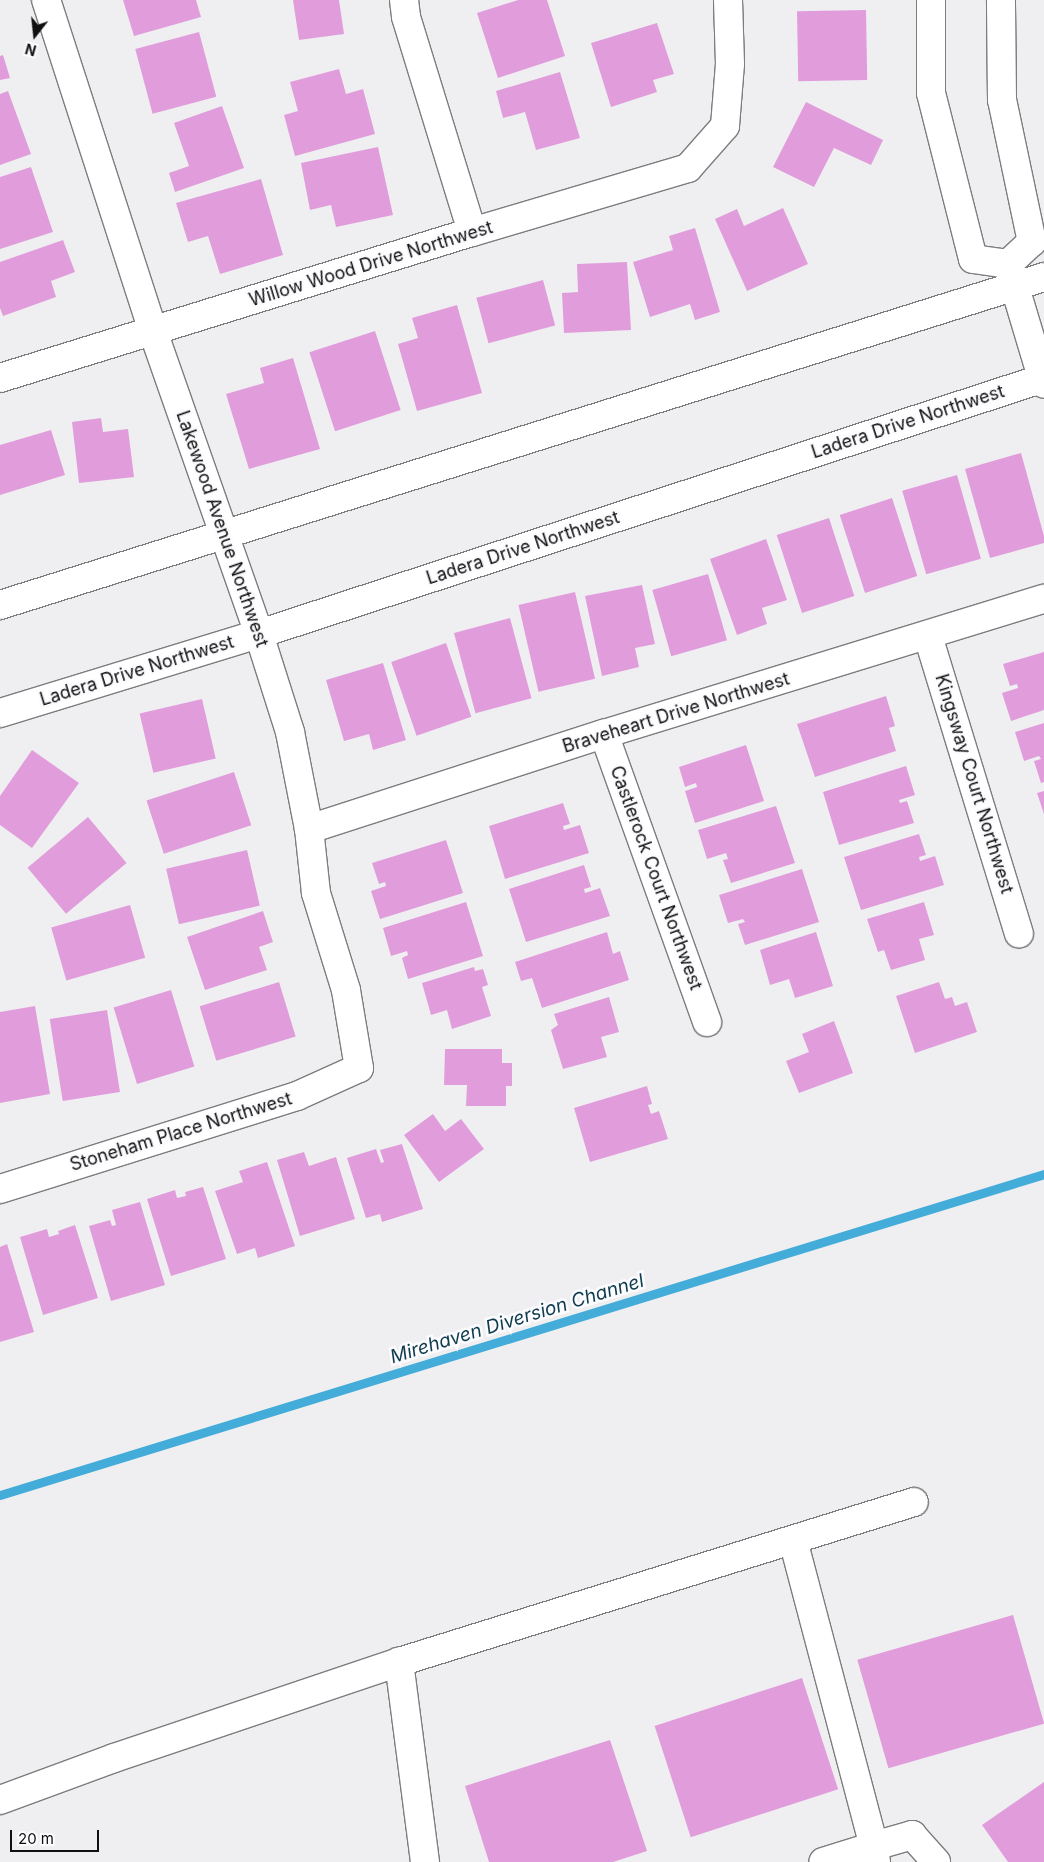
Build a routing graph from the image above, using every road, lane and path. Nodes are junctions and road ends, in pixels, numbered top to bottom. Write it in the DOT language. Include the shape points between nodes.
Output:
graph roads {
  1 [pos="46,0"];
  2 [pos="404,0"];
  3 [pos="728,0"];
  4 [pos="931,0"];
  5 [pos="1001,0"];
  6 [pos="472,232"];
  7 [pos="1011,276"];
  8 [pos="1044,278"];
  9 [pos="153,331"];
  10 [pos="0,378"];
  11 [pos="1043,380"];
  12 [pos="223,534"];
  13 [pos="1044,599"];
  14 [pos="0,605"];
  15 [pos="259,634"];
  16 [pos="928,636"];
  17 [pos="0,713"];
  18 [pos="604,734"];
  19 [pos="309,829"];
  20 [pos="1019,933"];
  21 [pos="707,1022"];
  22 [pos="359,1068"];
  23 [pos="0,1189"];
  24 [pos="914,1502"];
  25 [pos="793,1540"];
  26 [pos="399,1662"];
  27 [pos="0,1800"];
  28 [pos="875,1854"];
  29 [pos="425,1862"];
  30 [pos="823,1862"];
  31 [pos="936,1862"];
  1 -- 9 [label="street, Lakewood Avenue Northwest"];
  2 -- 6 [label="street" via="406,17"];
  3 -- 6 [label="street, Willow Wood Drive Northwest" via="730,64 725,126 688,168"];
  4 -- 7 [label="street" via="931,92 973,259"];
  5 -- 7 [label="street" via="1002,100 1032,242"];
  6 -- 9 [label="street, Willow Wood Drive Northwest"];
  7 -- 8 [label="street"];
  7 -- 11 [label="street"];
  7 -- 12 [label="street"];
  9 -- 10 [label="street, Willow Wood Drive Northwest"];
  9 -- 12 [label="street, Lakewood Avenue Northwest"];
  11 -- 15 [label="street, Ladera Drive Northwest"];
  12 -- 14 [label="street"];
  12 -- 15 [label="street, Lakewood Avenue Northwest"];
  13 -- 16 [label="street, Braveheart Drive Northwest"];
  15 -- 17 [label="street, Ladera Drive Northwest"];
  15 -- 19 [label="street, Lakewood Avenue Northwest" via="290,732"];
  16 -- 18 [label="street, Braveheart Drive Northwest"];
  16 -- 20 [label="street, Kingsway Court Northwest"];
  18 -- 19 [label="street, Braveheart Drive Northwest"];
  18 -- 21 [label="street, Castlerock Court Northwest"];
  19 -- 22 [label="street, Lakewood Avenue Northwest" via="316,893 346,990"];
  22 -- 23 [label="street, Stoneham Place Northwest" via="297,1096"];
  24 -- 25 [label="street"];
  25 -- 26 [label="street"];
  25 -- 28 [label="street"];
  26 -- 27 [label="street"];
  26 -- 29 [label="street"];
  28 -- 30 [label="street"];
  28 -- 31 [label="street" via="912,1835"];
}
